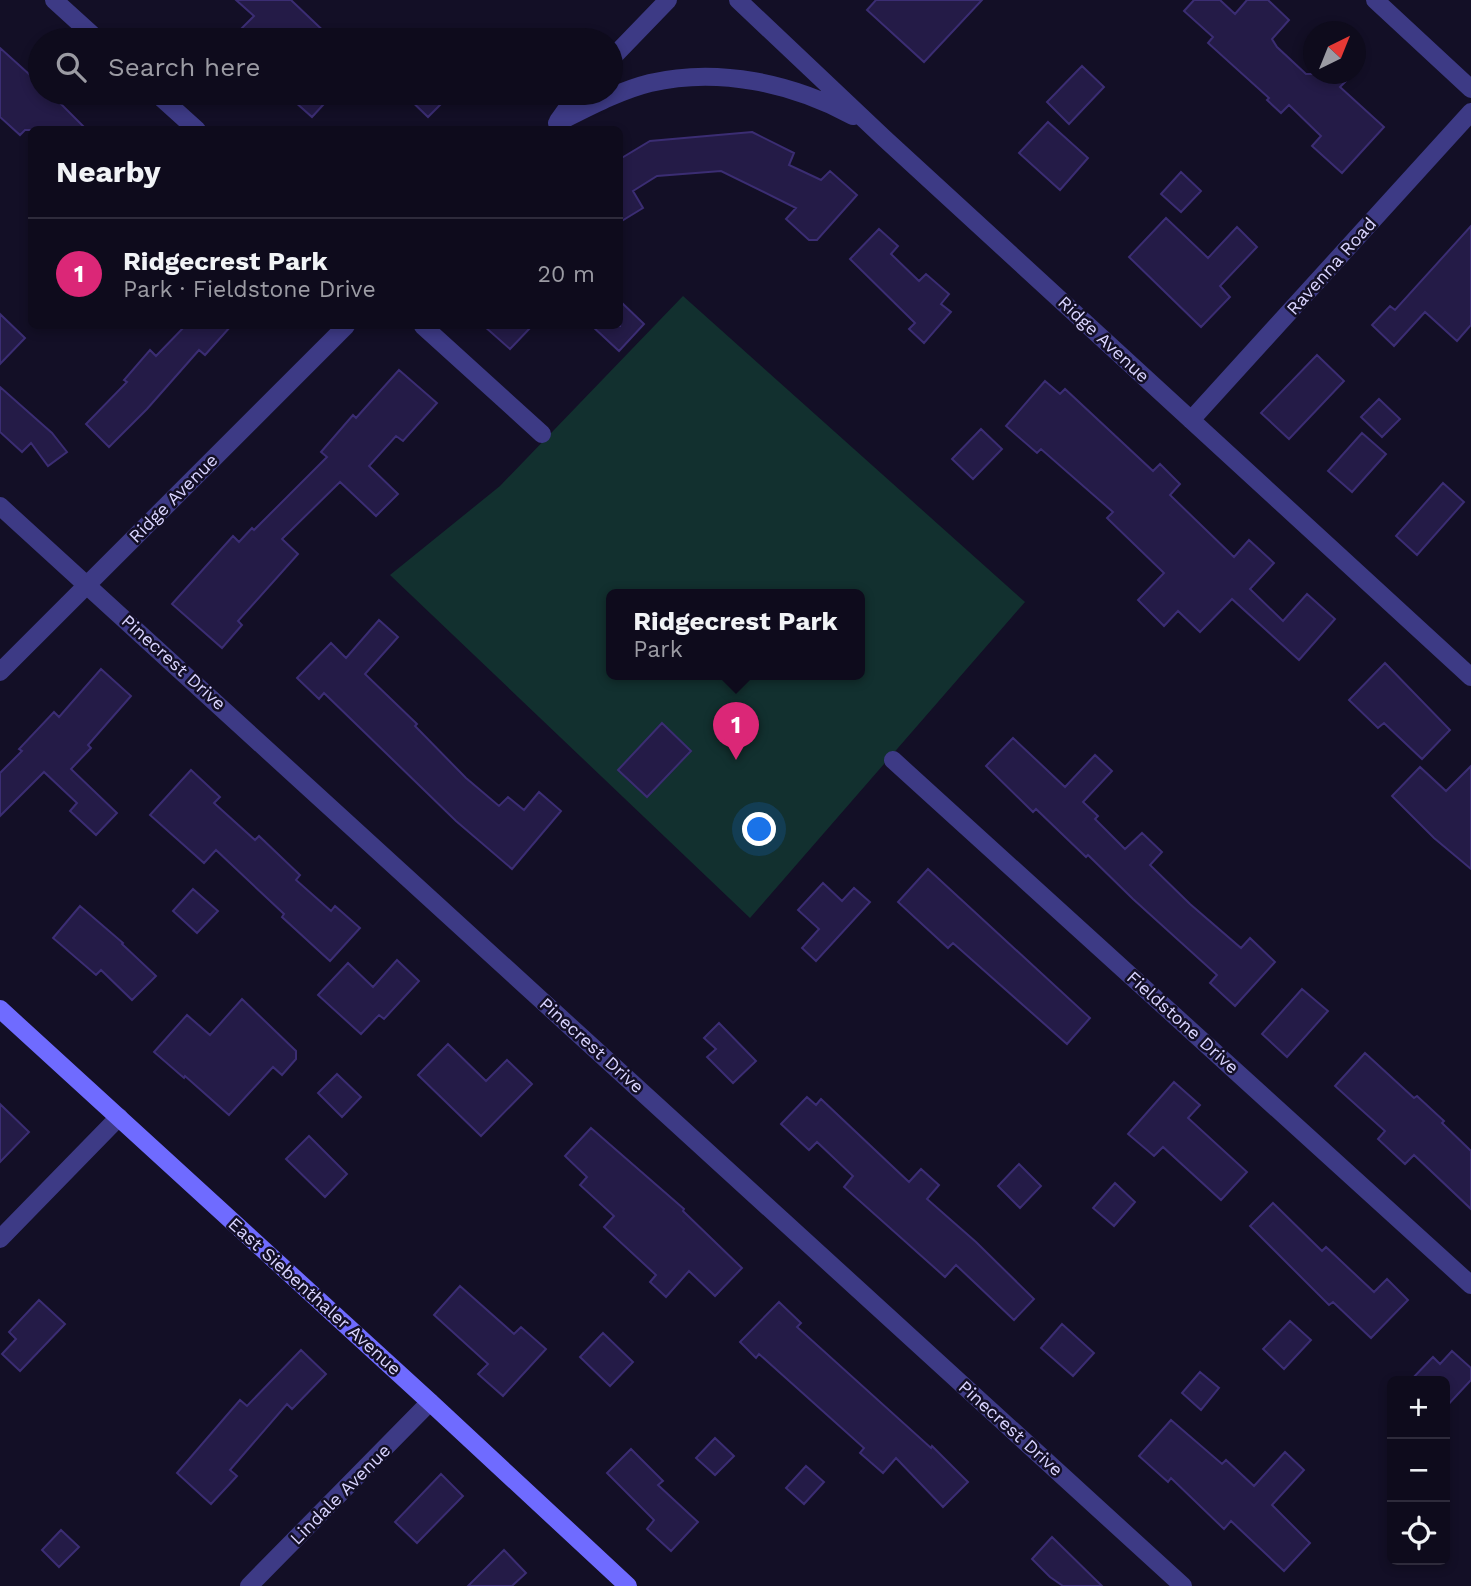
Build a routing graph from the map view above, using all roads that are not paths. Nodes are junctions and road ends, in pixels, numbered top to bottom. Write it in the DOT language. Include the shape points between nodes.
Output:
graph roads {
  1 [pos="54,0"];
  2 [pos="668,0"];
  3 [pos="738,0"];
  4 [pos="1375,0"];
  5 [pos="85,28"];
  6 [pos="623,47"];
  7 [pos="1471,89"];
  8 [pos="623,92"];
  9 [pos="169,105"];
  10 [pos="569,105"];
  11 [pos="594,105"];
  12 [pos="1471,112"];
  13 [pos="193,126"];
  14 [pos="552,126"];
  15 [pos="884,138"];
  16 [pos="343,329"];
  17 [pos="426,329"];
  18 [pos="1191,420"];
  19 [pos="542,434"];
  20 [pos="0,506"];
  21 [pos="88,583"];
  22 [pos="0,672"];
  23 [pos="1471,677"];
  24 [pos="893,760"];
  25 [pos="0,1009"];
  26 [pos="119,1117"];
  27 [pos="0,1239"];
  28 [pos="1471,1285"];
  29 [pos="430,1402"];
  30 [pos="249,1586"];
  31 [pos="628,1586"];
  32 [pos="1183,1586"];
  1 -- 5 [label="street"];
  2 -- 6 [label="street"];
  3 -- 15 [label="street, Ridge Avenue"];
  4 -- 7 [label="street"];
  8 -- 15 [label="street" via="689,77 771,84 861,120"];
  9 -- 13 [label="street"];
  10 -- 14 [label="street"];
  11 -- 14 [label="street"];
  12 -- 18 [label="street, Ravenna Road"];
  15 -- 18 [label="street, Ridge Avenue"];
  16 -- 21 [label="street, Ridge Avenue"];
  17 -- 19 [label="street"];
  18 -- 23 [label="street, Ridge Avenue"];
  20 -- 21 [label="street, Pinecrest Drive"];
  21 -- 22 [label="street, Ridge Avenue"];
  21 -- 32 [label="street, Pinecrest Drive"];
  24 -- 28 [label="street, Fieldstone Drive"];
  25 -- 26 [label="main road, East Siebenthaler Avenue"];
  26 -- 27 [label="street"];
  26 -- 29 [label="main road, East Siebenthaler Avenue"];
  29 -- 30 [label="street, Lindale Avenue"];
  29 -- 31 [label="main road, East Siebenthaler Avenue"];
}
